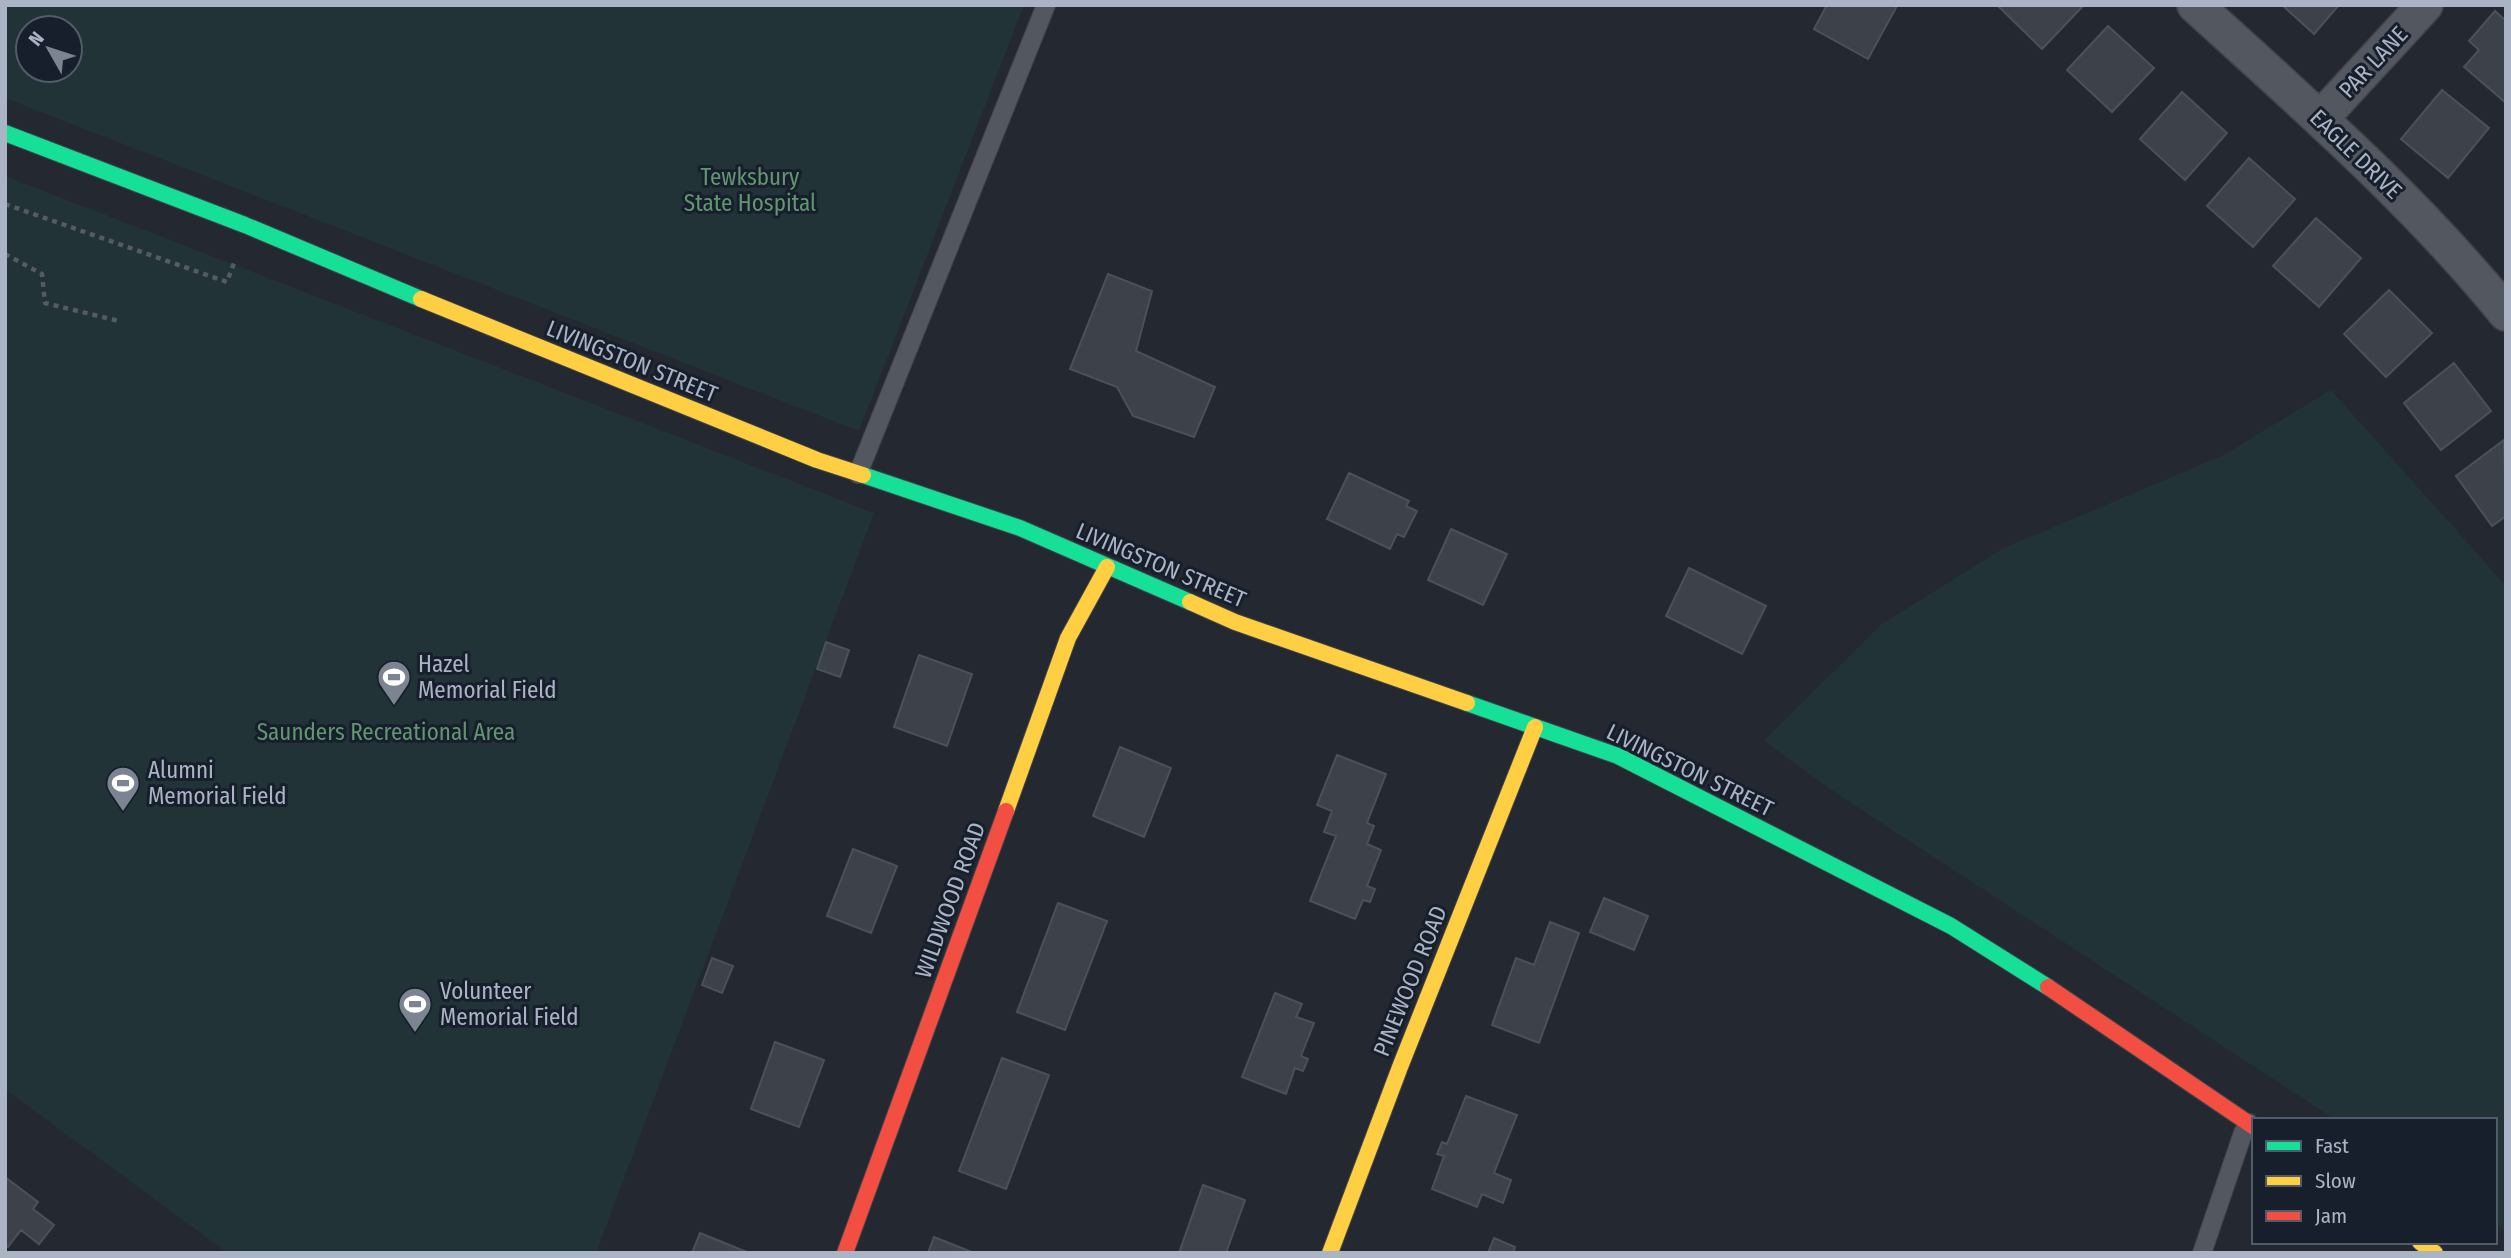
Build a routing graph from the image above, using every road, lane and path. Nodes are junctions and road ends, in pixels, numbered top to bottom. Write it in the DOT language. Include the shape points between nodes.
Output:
graph roads {
  1 [pos="1046,5"];
  2 [pos="2195,5"];
  3 [pos="2425,5"];
  4 [pos="2320,120"];
  5 [pos="5,132"];
  6 [pos="5,204"];
  7 [pos="248,227"];
  8 [pos="5,254"];
  9 [pos="2506,313"];
  10 [pos="119,321"];
  11 [pos="858,474"];
  12 [pos="1107,566"];
  13 [pos="1535,727"];
  14 [pos="2251,1125"];
  15 [pos="845,1253"];
  16 [pos="1330,1253"];
  17 [pos="2202,1253"];
  1 -- 11 [label="lane"];
  2 -- 4 [label="street, EAGLE DRIVE"];
  3 -- 4 [label="street, PAR LANE"];
  4 -- 9 [label="street, EAGLE DRIVE" via="2464,263"];
  5 -- 7 [label="street, LIVINGSTON STREET"];
  6 -- 7 [label="path" via="227,282"];
  7 -- 11 [label="street, LIVINGSTON STREET"];
  8 -- 10 [label="path" via="42,274 45,303"];
  11 -- 12 [label="street, LIVINGSTON STREET" via="1020,528"];
  12 -- 13 [label="street, LIVINGSTON STREET" via="1235,622"];
  12 -- 15 [label="street, WILDWOOD ROAD" via="1068,638"];
  13 -- 14 [label="street, LIVINGSTON STREET" via="1618,756 1951,926"];
  13 -- 16 [label="street, PINEWOOD ROAD"];
  14 -- 17 [label="lane" via="2243,1133"];
}
